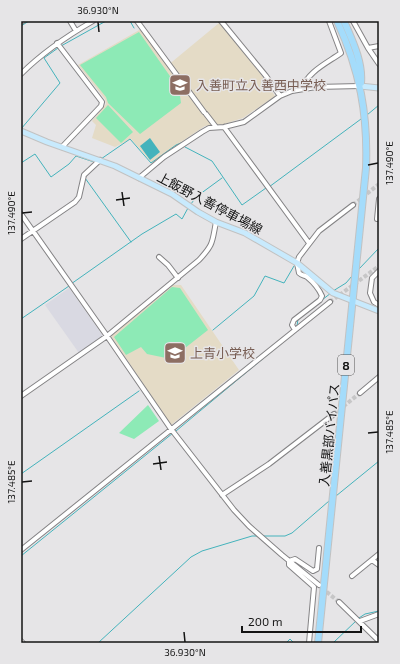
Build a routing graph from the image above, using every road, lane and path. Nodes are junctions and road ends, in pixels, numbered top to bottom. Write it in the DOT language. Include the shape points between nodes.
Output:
graph roads {
  1 [pos="70,21"];
  2 [pos="94,21"];
  3 [pos="137,21"];
  4 [pos="222,21"];
  5 [pos="329,21"];
  6 [pos="337,21"];
  7 [pos="344,21"];
  8 [pos="353,21"];
  9 [pos="76,31"];
  10 [pos="57,43"];
  11 [pos="379,46"];
  12 [pos="368,48"];
  13 [pos="379,64"];
  14 [pos="21,74"];
  15 [pos="360,86"];
  16 [pos="302,88"];
  17 [pos="379,88"];
  18 [pos="280,96"];
  19 [pos="224,126"];
  20 [pos="216,127"];
  21 [pos="21,131"];
  22 [pos="62,147"];
  23 [pos="100,160"];
  24 [pos="139,178"];
  25 [pos="379,199"];
  26 [pos="353,205"];
  27 [pos="21,214"];
  28 [pos="377,219"];
  29 [pos="216,222"];
  30 [pos="33,231"];
  31 [pos="21,239"];
  32 [pos="309,243"];
  33 [pos="159,257"];
  34 [pos="297,263"];
  35 [pos="379,271"];
  36 [pos="178,278"];
  37 [pos="353,300"];
  38 [pos="330,302"];
  39 [pos="379,305"];
  40 [pos="379,311"];
  41 [pos="295,330"];
  42 [pos="108,336"];
  43 [pos="379,377"];
  44 [pos="360,393"];
  45 [pos="21,396"];
  46 [pos="334,414"];
  47 [pos="170,429"];
  48 [pos="222,495"];
  49 [pos="319,548"];
  50 [pos="21,550"];
  51 [pos="379,554"];
  52 [pos="372,560"];
  53 [pos="289,561"];
  54 [pos="379,565"];
  55 [pos="352,576"];
  56 [pos="319,585"];
  57 [pos="339,602"];
  58 [pos="379,614"];
  59 [pos="360,621"];
  60 [pos="379,641"];
  61 [pos="309,643"];
  62 [pos="318,643"];
  1 -- 9 [label="street"];
  2 -- 9 [label="street"];
  3 -- 20 [label="street"];
  4 -- 18 [label="street"];
  5 -- 16 [label="street" via="341,53 309,76"];
  6 -- 15 [label="highway, 8" via="346,40"];
  7 -- 15 [label="highway, 8" via="362,72"];
  8 -- 12 [label="street"];
  9 -- 10 [label="street"];
  10 -- 14 [label="street"];
  10 -- 22 [label="street" via="102,102"];
  11 -- 12 [label="street"];
  12 -- 13 [label="street"];
  15 -- 16 [label="street"];
  15 -- 17 [label="main road"];
  15 -- 37 [label="highway, 入善黒部バイパス / 8" via="366,123 366,168"];
  16 -- 18 [label="street"];
  18 -- 19 [label="street" via="244,122"];
  19 -- 20 [label="street"];
  19 -- 32 [label="street"];
  20 -- 24 [label="street" via="209,128 164,157"];
  21 -- 22 [label="main road, 上飯野入善停車場線"];
  22 -- 23 [label="main road, 上飯野入善停車場線"];
  23 -- 24 [label="main road, 上飯野入善停車場線"];
  23 -- 30 [label="street" via="84,175 79,197 75,202"];
  24 -- 29 [label="main road, 上飯野入善停車場線" via="172,194"];
  25 -- 28 [label="street"];
  26 -- 32 [label="street" via="319,231"];
  27 -- 30 [label="street"];
  29 -- 34 [label="main road, 上飯野入善停車場線" via="245,233"];
  29 -- 36 [label="street" via="211,245 199,260"];
  30 -- 31 [label="street"];
  30 -- 42 [label="street"];
  32 -- 34 [label="street"];
  33 -- 36 [label="street"];
  34 -- 37 [label="main road, 上飯野入善停車場線" via="333,293"];
  34 -- 41 [label="street" via="298,273 306,276 320,290 322,296 294,320 292,325"];
  35 -- 39 [label="street" via="372,278 370,293 374,302"];
  36 -- 42 [label="street"];
  37 -- 40 [label="main road, 上飯野入善停車場線"];
  37 -- 62 [label="highway, 入善黒部バイパス / 8"];
  38 -- 41 [label="street"];
  41 -- 47 [label="street"];
  42 -- 45 [label="street"];
  42 -- 47 [label="street"];
  43 -- 44 [label="street"];
  46 -- 48 [label="street" via="269,464"];
  47 -- 48 [label="street"];
  47 -- 50 [label="street"];
  48 -- 53 [label="street" via="249,526"];
  49 -- 53 [label="street" via="317,569 312,571 295,559"];
  51 -- 52 [label="street"];
  52 -- 54 [label="street"];
  52 -- 55 [label="street"];
  53 -- 56 [label="street"];
  53 -- 61 [label="street" via="288,564 314,587"];
  57 -- 59 [label="street"];
  58 -- 59 [label="street"];
  59 -- 60 [label="street"];
}
